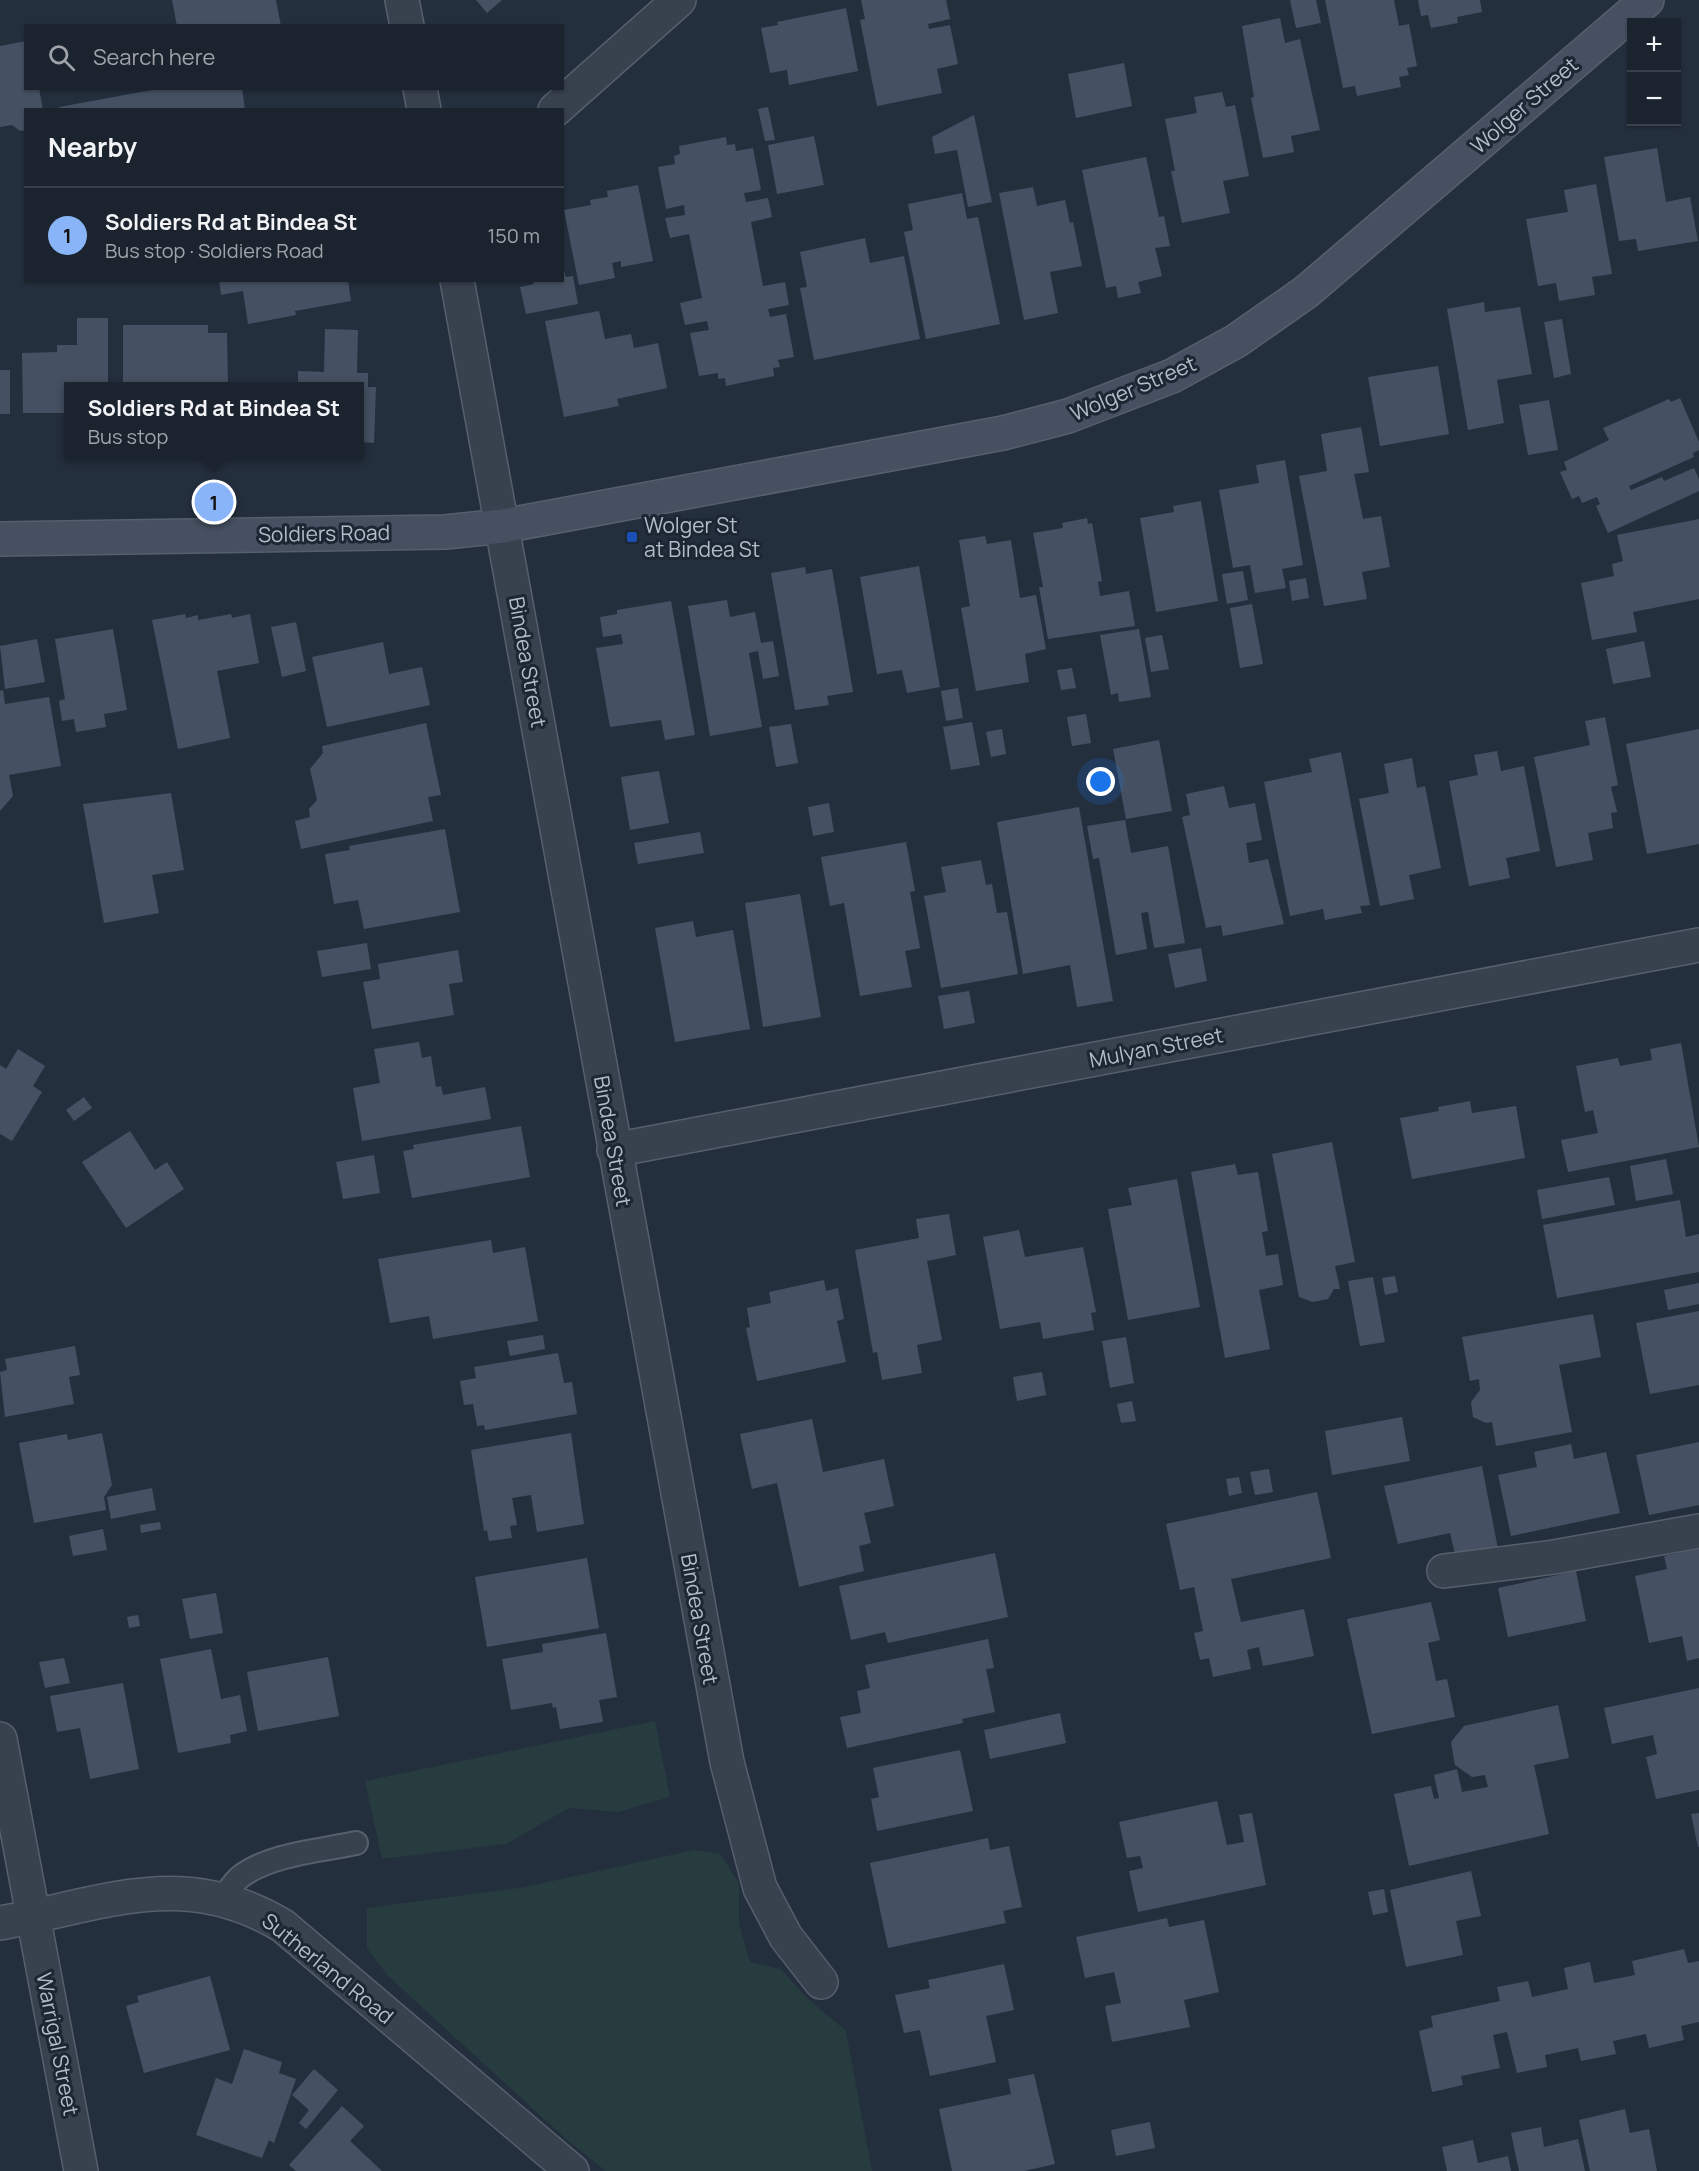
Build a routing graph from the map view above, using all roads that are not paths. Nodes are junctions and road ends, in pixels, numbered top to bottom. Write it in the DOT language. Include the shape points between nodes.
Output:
graph roads {
  1 [pos="402,0"];
  2 [pos="680,0"];
  3 [pos="1647,0"];
  4 [pos="407,24"];
  5 [pos="420,90"];
  6 [pos="424,108"];
  7 [pos="557,108"];
  8 [pos="457,282"];
  9 [pos="503,526"];
  10 [pos="0,539"];
  11 [pos="1699,945"];
  12 [pos="614,1150"];
  13 [pos="1699,1531"];
  14 [pos="1444,1571"];
  15 [pos="0,1739"];
  16 [pos="356,1843"];
  17 [pos="222,1899"];
  18 [pos="34,1917"];
  19 [pos="0,1923"];
  20 [pos="821,1982"];
  21 [pos="81,2171"];
  22 [pos="572,2171"];
  1 -- 4 [label="street"];
  2 -- 7 [label="street"];
  3 -- 9 [label="street, Wolger Street" via="1306,292 1236,341 1172,375 1068,416 1003,433"];
  5 -- 6 [label="street"];
  8 -- 9 [label="street, Bindea Street"];
  9 -- 10 [label="street, Soldiers Road" via="445,532"];
  9 -- 12 [label="street, Bindea Street"];
  11 -- 12 [label="street, Mulyan Street"];
  12 -- 20 [label="street, Bindea Street" via="724,1750 760,1888 786,1937"];
  13 -- 14 [label="street" via="1554,1557"];
  15 -- 18 [label="street, Warrigal Street"];
  16 -- 17 [label="lane" via="258,1868 240,1877"];
  17 -- 18 [label="street, Sutherland Road" via="155,1892"];
  17 -- 22 [label="street, Sutherland Road" via="283,1926"];
  18 -- 19 [label="street, Sutherland Road"];
  18 -- 21 [label="street, Warrigal Street"];
}
